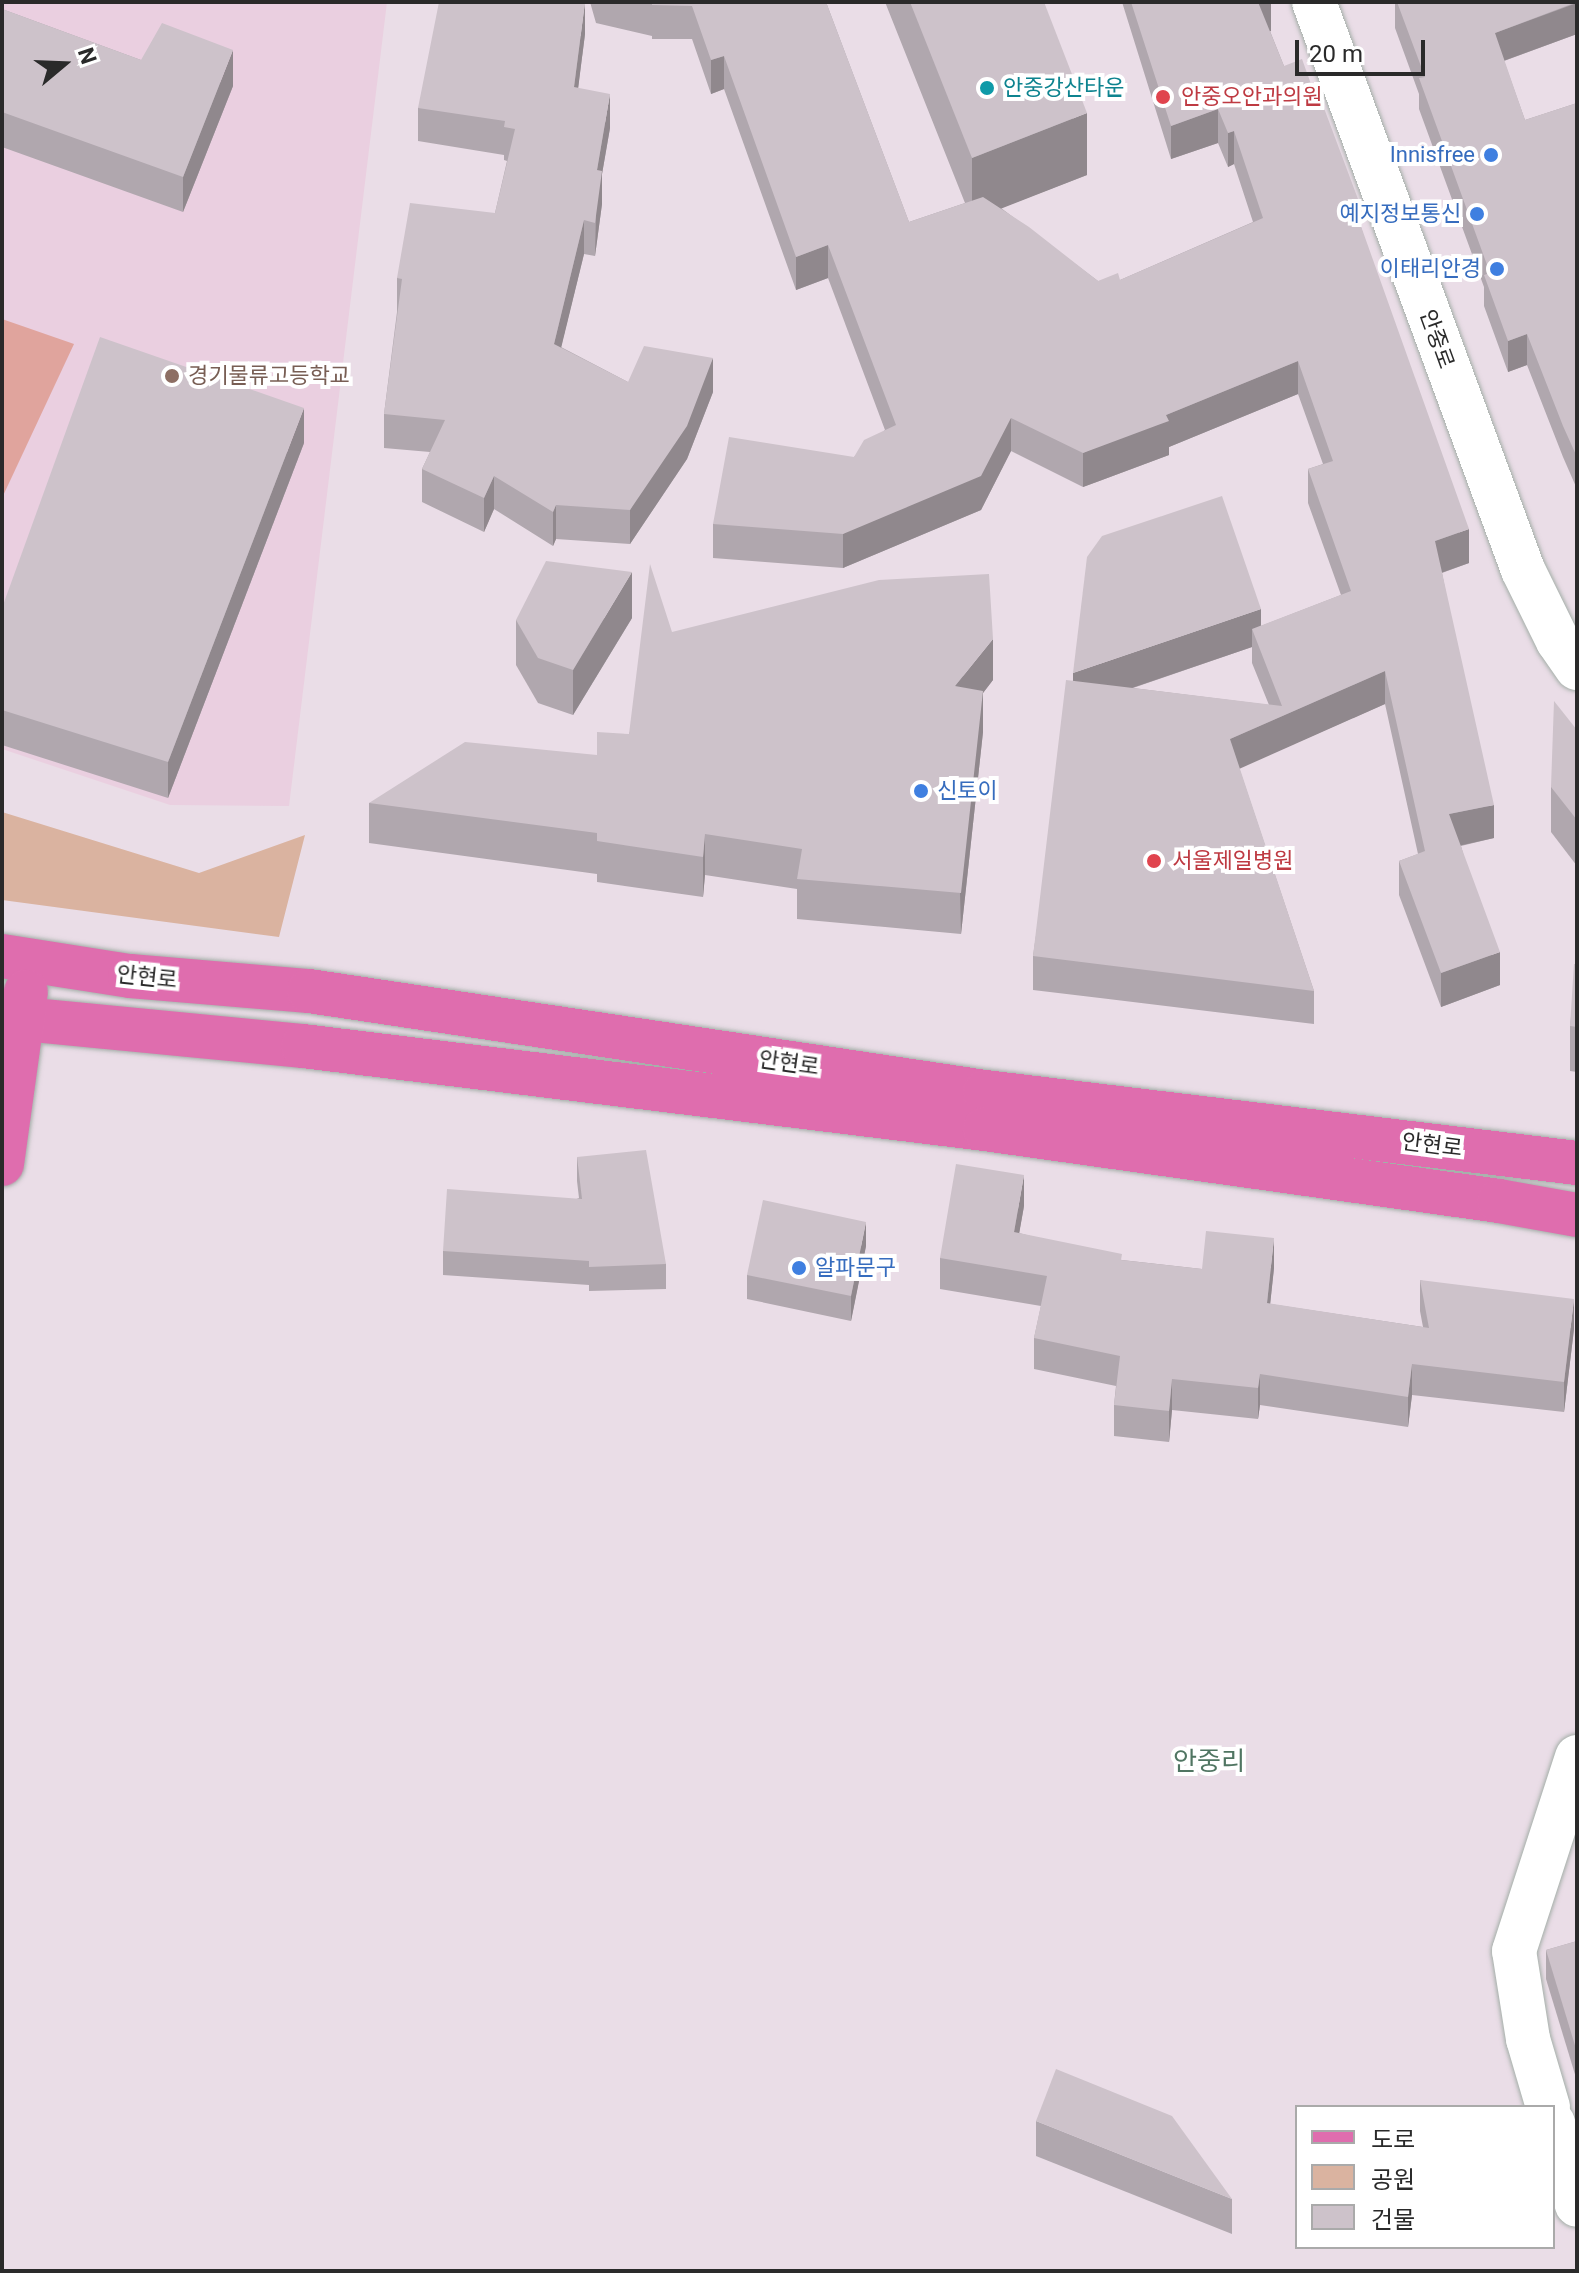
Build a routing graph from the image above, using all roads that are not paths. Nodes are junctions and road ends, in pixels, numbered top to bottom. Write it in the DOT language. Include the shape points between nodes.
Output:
graph roads {
  1 [pos="1314,2"];
  2 [pos="1577,668"];
  3 [pos="15,958"];
  4 [pos="13,1018"];
  5 [pos="1577,1163"];
  6 [pos="2,1164"];
  7 [pos="1577,1215"];
  8 [pos="1577,1757"];
  9 [pos="1547,2105"];
  10 [pos="1555,2130"];
  11 [pos="1577,2205"];
  1 -- 2 [label="street, 안중로" via="1523,570"];
  3 -- 4 [label="main road"];
  3 -- 5 [label="main road, 안현로" via="130,976 309,991 985,1092"];
  4 -- 6 [label="main road"];
  4 -- 7 [label="main road, 안현로" via="303,1046 985,1129"];
  8 -- 9 [label="street" via="1514,1951 1528,2039"];
  10 -- 11 [label="street"];
}
